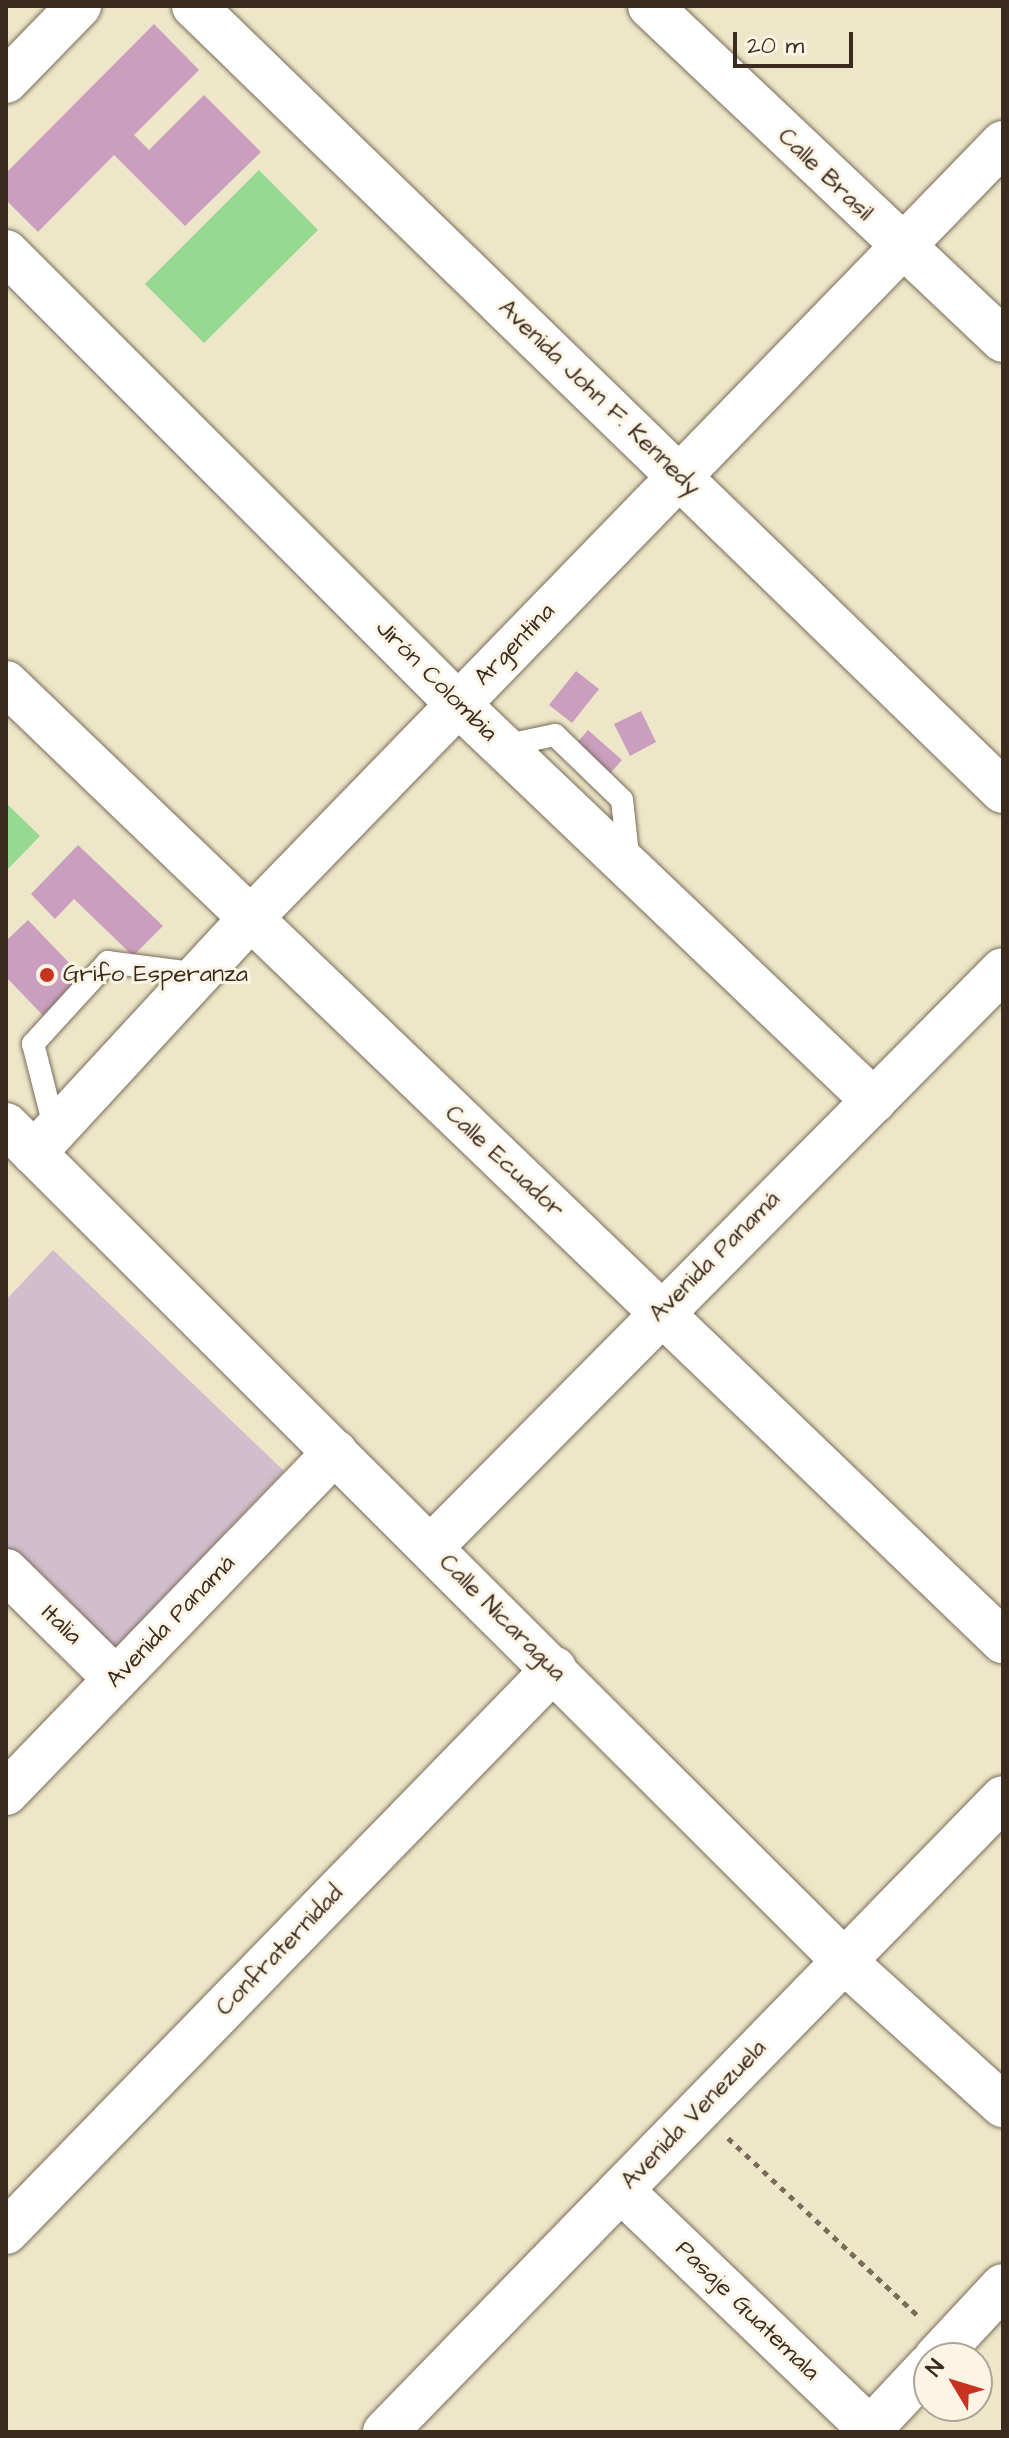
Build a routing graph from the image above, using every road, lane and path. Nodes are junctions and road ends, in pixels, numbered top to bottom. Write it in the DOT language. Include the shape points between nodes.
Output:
graph roads {
  1 [pos="79,6"];
  2 [pos="194,6"];
  3 [pos="650,6"];
  4 [pos="6,81"];
  5 [pos="1003,143"];
  6 [pos="901,248"];
  7 [pos="6,252"];
  8 [pos="1003,340"];
  9 [pos="677,475"];
  10 [pos="6,683"];
  11 [pos="458,704"];
  12 [pos="1003,791"];
  13 [pos="248,921"];
  14 [pos="1003,970"];
  15 [pos="200,974"];
  16 [pos="874,1101"];
  17 [pos="32,1136"];
  18 [pos="661,1310"];
  19 [pos="335,1452"];
  20 [pos="431,1547"];
  21 [pos="6,1571"];
  22 [pos="1003,1641"];
  23 [pos="554,1669"];
  24 [pos="116,1679"];
  25 [pos="6,1793"];
  26 [pos="1003,1798"];
  27 [pos="844,1961"];
  28 [pos="1003,2105"];
  29 [pos="699,2110"];
  30 [pos="621,2190"];
  31 [pos="6,2232"];
  32 [pos="1003,2286"];
  33 [pos="924,2342"];
  34 [pos="951,2342"];
  35 [pos="913,2384"];
  36 [pos="871,2431"];
  37 [pos="385,2432"];
  1 -- 4 [label="street"];
  2 -- 9 [label="street, Avenida John F. Kennedy"];
  3 -- 6 [label="street, Calle Brasil"];
  5 -- 6 [label="street, Argentina"];
  6 -- 8 [label="street, Calle Brasil"];
  6 -- 9 [label="street, Argentina"];
  7 -- 11 [label="street, Jirón Colombia"];
  9 -- 11 [label="street, Argentina"];
  9 -- 12 [label="street, Avenida John F. Kennedy"];
  10 -- 13 [label="street, Calle Ecuador"];
  11 -- 13 [label="street, Argentina"];
  11 -- 16 [label="street, Jirón Colombia"];
  13 -- 15 [label="street, Argentina"];
  13 -- 18 [label="street, Calle Ecuador"];
  14 -- 16 [label="street, Avenida Panamá"];
  15 -- 17 [label="street, Argentina"];
  15 -- 17 [label="lane" via="108,962 33,1044"];
  16 -- 18 [label="street, Avenida Panamá"];
  17 -- 19 [label="street, Calle Nicaragua"];
  18 -- 20 [label="street, Avenida Panamá"];
  18 -- 22 [label="street, Calle Ecuador"];
  19 -- 20 [label="street, Calle Nicaragua"];
  19 -- 24 [label="street, Avenida Panamá"];
  20 -- 23 [label="street, Calle Nicaragua"];
  21 -- 24 [label="street, Italia"];
  23 -- 27 [label="street, Calle Nicaragua"];
  23 -- 31 [label="street, Confraternidad"];
  24 -- 25 [label="street, Avenida Panamá"];
  26 -- 27 [label="street, Avenida Venezuela"];
  27 -- 28 [label="street, Calle Nicaragua"];
  27 -- 29 [label="street, Avenida Venezuela"];
  29 -- 30 [label="street, Avenida Venezuela"];
  29 -- 33 [label="path"];
  30 -- 36 [label="street, Pasaje Guatemala"];
  30 -- 37 [label="street, Avenida Venezuela"];
  32 -- 34 [label="street"];
  35 -- 36 [label="street"];
}
